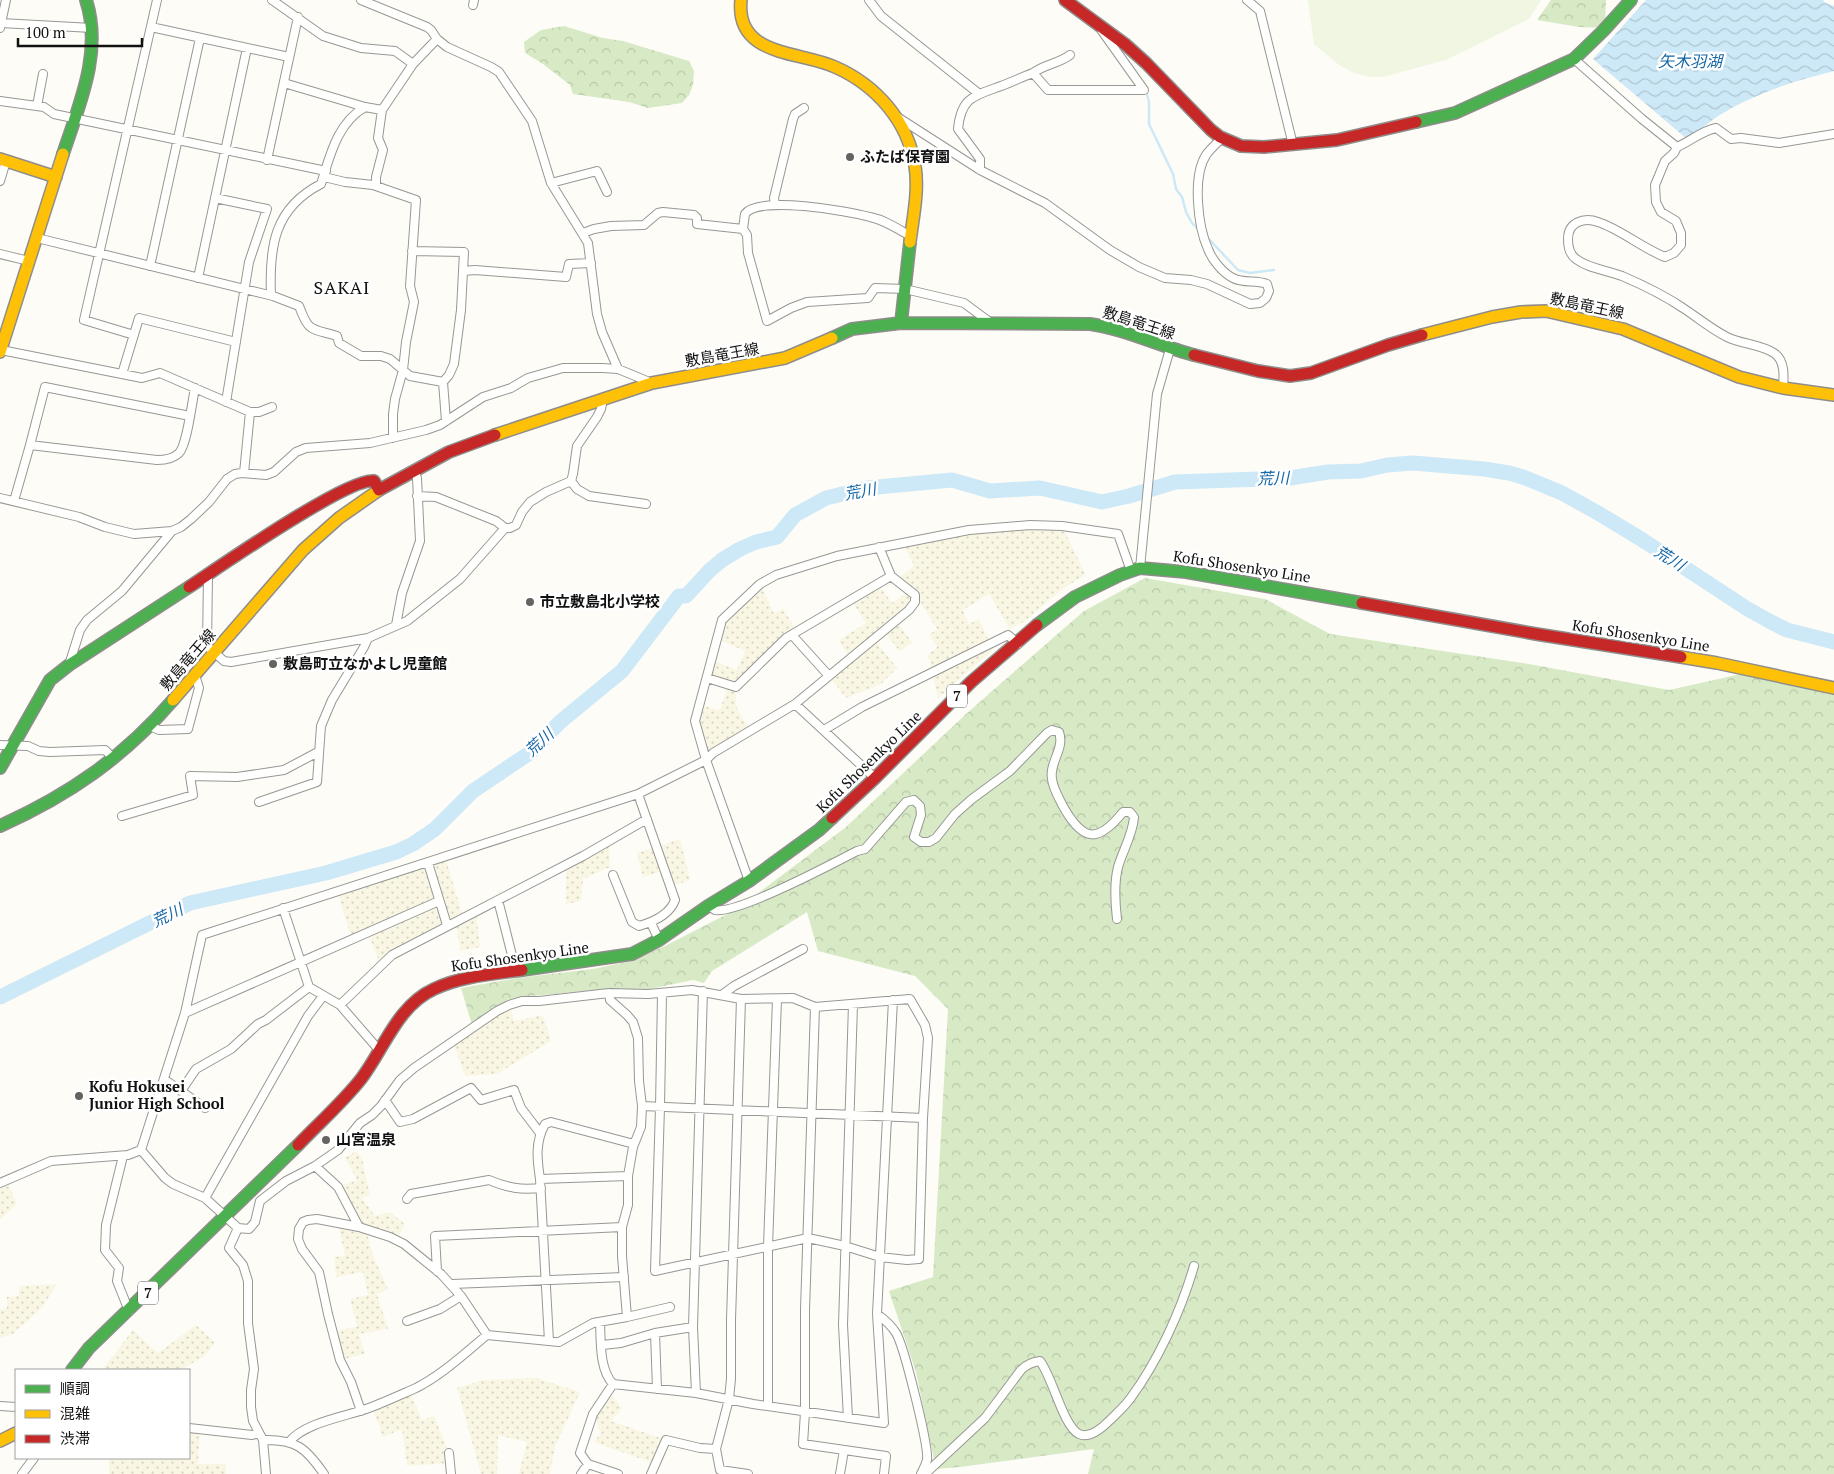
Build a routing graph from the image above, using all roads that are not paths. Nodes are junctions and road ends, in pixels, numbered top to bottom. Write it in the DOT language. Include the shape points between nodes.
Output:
graph roads {
  1 [pos="6,0"];
  2 [pos="86,0"];
  3 [pos="157,0"];
  4 [pos="272,0"];
  5 [pos="361,0"];
  6 [pos="741,0"];
  7 [pos="869,0"];
  8 [pos="1065,0"];
  9 [pos="1248,0"];
  10 [pos="1630,0"];
  11 [pos="298,17"];
  12 [pos="1097,24"];
  13 [pos="0,26"];
  14 [pos="151,27"];
  15 [pos="92,28"];
  16 [pos="200,38"];
  17 [pos="436,39"];
  18 [pos="247,48"];
  19 [pos="1070,56"];
  20 [pos="289,57"];
  21 [pos="1574,59"];
  22 [pos="413,64"];
  23 [pos="1033,73"];
  24 [pos="43,74"];
  25 [pos="284,83"];
  26 [pos="978,94"];
  27 [pos="0,101"];
  28 [pos="37,106"];
  29 [pos="365,107"];
  30 [pos="804,108"];
  31 [pos="382,110"];
  32 [pos="897,117"];
  33 [pos="75,119"];
  34 [pos="128,130"];
  35 [pos="1834,134"];
  36 [pos="1222,138"];
  37 [pos="177,140"];
  38 [pos="1293,145"];
  39 [pos="1677,146"];
  40 [pos="225,150"];
  41 [pos="3,160"];
  42 [pos="267,160"];
  43 [pos="980,170"];
  44 [pos="325,174"];
  45 [pos="56,177"];
  46 [pos="0,181"];
  47 [pos="551,183"];
  48 [pos="376,186"];
  49 [pos="607,192"];
  50 [pos="215,198"];
  51 [pos="774,205"];
  52 [pos="743,230"];
  53 [pos="582,233"];
  54 [pos="912,237"];
  55 [pos="37,238"];
  56 [pos="412,251"];
  57 [pos="100,253"];
  58 [pos="0,254"];
  59 [pos="29,261"];
  60 [pos="591,263"];
  61 [pos="150,266"];
  62 [pos="463,271"];
  63 [pos="198,278"];
  64 [pos="245,289"];
  65 [pos="905,289"];
  66 [pos="271,296"];
  67 [pos="901,323"];
  68 [pos="990,323"];
  69 [pos="134,335"];
  70 [pos="236,342"];
  71 [pos="1170,349"];
  72 [pos="0,351"];
  73 [pos="618,369"];
  74 [pos="403,370"];
  75 [pos="122,374"];
  76 [pos="443,382"];
  77 [pos="652,383"];
  78 [pos="195,388"];
  79 [pos="1784,388"];
  80 [pos="1834,394"];
  81 [pos="603,399"];
  82 [pos="226,402"];
  83 [pos="272,406"];
  84 [pos="250,412"];
  85 [pos="190,416"];
  86 [pos="446,421"];
  87 [pos="393,438"];
  88 [pos="30,445"];
  89 [pos="414,470"];
  90 [pos="244,473"];
  91 [pos="571,481"];
  92 [pos="379,490"];
  93 [pos="417,496"];
  94 [pos="0,498"];
  95 [pos="14,502"];
  96 [pos="646,504"];
  97 [pos="505,528"];
  98 [pos="172,531"];
  99 [pos="879,547"];
  100 [pos="1136,570"];
  101 [pos="208,575"];
  102 [pos="891,576"];
  103 [pos="396,625"];
  104 [pos="792,634"];
  105 [pos="368,638"];
  106 [pos="1018,644"];
  107 [pos="214,653"];
  108 [pos="69,665"];
  109 [pos="194,675"];
  110 [pos="829,676"];
  111 [pos="707,678"];
  112 [pos="1834,688"];
  113 [pos="795,704"];
  114 [pos="150,726"];
  115 [pos="824,730"];
  116 [pos="0,745"];
  117 [pos="13,746"];
  118 [pos="318,752"];
  119 [pos="114,759"];
  120 [pos="706,760"];
  121 [pos="0,768"];
  122 [pos="875,778"];
  123 [pos="638,794"];
  124 [pos="259,802"];
  125 [pos="122,816"];
  126 [pos="647,819"];
  127 [pos="0,826"];
  128 [pos="428,863"];
  129 [pos="613,874"];
  130 [pos="750,881"];
  131 [pos="498,900"];
  132 [pos="439,901"];
  133 [pos="708,906"];
  134 [pos="283,908"];
  135 [pos="1117,919"];
  136 [pos="650,922"];
  137 [pos="447,925"];
  138 [pos="659,940"];
  139 [pos="803,950"];
  140 [pos="301,963"];
  141 [pos="516,971"];
  142 [pos="309,986"];
  143 [pos="703,991"];
  144 [pos="609,993"];
  145 [pos="662,994"];
  146 [pos="723,994"];
  147 [pos="322,996"];
  148 [pos="777,998"];
  149 [pos="741,999"];
  150 [pos="893,1000"];
  151 [pos="853,1004"];
  152 [pos="340,1005"];
  153 [pos="815,1007"];
  154 [pos="185,1013"];
  155 [pos="379,1050"];
  156 [pos="164,1079"];
  157 [pos="182,1092"];
  158 [pos="385,1100"];
  159 [pos="642,1106"];
  160 [pos="660,1106"];
  161 [pos="205,1108"];
  162 [pos="699,1108"];
  163 [pos="737,1110"];
  164 [pos="774,1112"];
  165 [pos="812,1113"];
  166 [pos="850,1114"];
  167 [pos="888,1116"];
  168 [pos="923,1118"];
  169 [pos="540,1133"];
  170 [pos="634,1144"];
  171 [pos="141,1150"];
  172 [pos="123,1156"];
  173 [pos="316,1166"];
  174 [pos="628,1176"];
  175 [pos="540,1179"];
  176 [pos="0,1183"];
  177 [pos="541,1188"];
  178 [pos="205,1198"];
  179 [pos="407,1199"];
  180 [pos="225,1217"];
  181 [pos="359,1227"];
  182 [pos="622,1227"];
  183 [pos="238,1228"];
  184 [pos="543,1231"];
  185 [pos="808,1238"];
  186 [pos="768,1246"];
  187 [pos="845,1246"];
  188 [pos="733,1254"];
  189 [pos="880,1257"];
  190 [pos="694,1262"];
  191 [pos="1194,1266"];
  192 [pos="437,1270"];
  193 [pos="624,1277"];
  194 [pos="546,1280"];
  195 [pos="452,1284"];
  196 [pos="461,1296"];
  197 [pos="670,1307"];
  198 [pos="129,1311"];
  199 [pos="877,1314"];
  200 [pos="627,1317"];
  201 [pos="407,1321"];
  202 [pos="600,1322"];
  203 [pos="693,1326"];
  204 [pos="655,1333"];
  205 [pos="487,1335"];
  206 [pos="549,1341"];
  207 [pos="602,1345"];
  208 [pos="73,1369"];
  209 [pos="613,1384"];
  210 [pos="657,1389"];
  211 [pos="696,1393"];
  212 [pos="729,1400"];
  213 [pos="0,1406"];
  214 [pos="768,1406"];
  215 [pos="15,1407"];
  216 [pos="361,1411"];
  217 [pos="805,1412"];
  218 [pos="848,1418"];
  219 [pos="190,1428"];
  220 [pos="15,1434"];
  221 [pos="261,1437"];
  222 [pos="0,1441"];
  223 [pos="289,1442"];
  224 [pos="716,1449"];
  225 [pos="844,1450"];
  226 [pos="449,1453"];
  227 [pos="33,1459"];
  228 [pos="588,1464"];
  229 [pos="22,1474"];
  230 [pos="266,1474"];
  231 [pos="324,1474"];
  232 [pos="451,1474"];
  233 [pos="581,1474"];
  234 [pos="618,1474"];
  235 [pos="651,1474"];
  236 [pos="748,1474"];
  237 [pos="840,1474"];
  238 [pos="884,1474"];
  239 [pos="923,1474"];
  1 -- 13 [label="street"];
  2 -- 15 [label="main road"];
  3 -- 14 [label="street"];
  4 -- 11 [label="street"];
  5 -- 17 [label="street" via="427,27"];
  6 -- 32 [label="main road" via="744,25 760,43 847,72 886,101"];
  7 -- 26 [label="street" via="881,16"];
  8 -- 12 [label="main road"];
  9 -- 38 [label="street" via="1260,11"];
  10 -- 21 [label="main road"];
  11 -- 20 [label="street"];
  11 -- 22 [label="street" via="323,36 361,48 395,51"];
  12 -- 23 [label="street" via="1144,90 1048,90"];
  12 -- 36 [label="main road" via="1146,63"];
  13 -- 15 [label="street"];
  14 -- 16 [label="street"];
  14 -- 34 [label="street"];
  15 -- 33 [label="main road" via="87,79"];
  16 -- 18 [label="street"];
  16 -- 37 [label="street"];
  17 -- 22 [label="street"];
  17 -- 47 [label="street" via="447,48 499,72 532,121"];
  18 -- 20 [label="street"];
  18 -- 40 [label="street"];
  19 -- 23 [label="street"];
  20 -- 25 [label="street"];
  21 -- 38 [label="main road" via="1449,115 1337,140"];
  21 -- 39 [label="street"];
  22 -- 31 [label="street"];
  23 -- 26 [label="street"];
  24 -- 28 [label="street"];
  25 -- 29 [label="street"];
  25 -- 42 [label="street"];
  26 -- 43 [label="street" via="964,105 959,114 958,129 980,159"];
  27 -- 28 [label="street"];
  28 -- 33 [label="street"];
  29 -- 31 [label="street"];
  29 -- 44 [label="street" via="339,134"];
  30 -- 51 [label="street" via="793,119"];
  31 -- 48 [label="street" via="378,138 383,150"];
  32 -- 43 [label="street"];
  32 -- 54 [label="main road" via="909,141 916,170"];
  33 -- 34 [label="street"];
  33 -- 45 [label="main road"];
  34 -- 37 [label="street"];
  34 -- 57 [label="street"];
  35 -- 39 [label="street" via="1779,143 1731,138 1716,128"];
  36 -- 38 [label="main road" via="1250,147"];
  36 -- 43 [label="street" via="1206,155 1199,176 1202,233 1209,252 1233,278 1267,284 1269,291 1260,303 1250,304 1207,284 1165,278 1140,267 1110,250 1045,203"];
  37 -- 40 [label="street"];
  37 -- 61 [label="street"];
  39 -- 79 [label="street" via="1655,185 1656,202 1662,212 1676,221 1681,233 1681,245 1674,253 1665,257 1588,219 1570,228 1569,251 1574,259 1654,291 1729,338 1773,352 1783,367"];
  40 -- 42 [label="street"];
  40 -- 50 [label="street"];
  41 -- 45 [label="main road"];
  41 -- 46 [label="street"];
  42 -- 44 [label="street"];
  44 -- 48 [label="street" via="345,182"];
  44 -- 66 [label="street" via="321,184 294,204 279,228 272,251"];
  45 -- 55 [label="main road"];
  47 -- 49 [label="street" via="597,171"];
  47 -- 53 [label="street"];
  48 -- 56 [label="street" via="416,200"];
  50 -- 63 [label="street"];
  50 -- 64 [label="street" via="267,209 249,262"];
  51 -- 52 [label="street" via="747,211"];
  51 -- 54 [label="street" via="795,205 871,217"];
  52 -- 53 [label="street" via="697,224 694,215 663,212 644,224 611,226"];
  52 -- 65 [label="street" via="747,235 748,253 767,321 807,302 868,298 875,288"];
  53 -- 60 [label="street" via="588,243"];
  54 -- 65 [label="main road"];
  55 -- 57 [label="street"];
  55 -- 59 [label="main road"];
  56 -- 62 [label="street" via="464,252"];
  56 -- 74 [label="street" via="410,286 414,302"];
  57 -- 61 [label="street"];
  57 -- 69 [label="street" via="84,320"];
  58 -- 59 [label="street"];
  59 -- 72 [label="main road"];
  60 -- 62 [label="street" via="569,264 566,277"];
  60 -- 73 [label="street" via="597,314"];
  61 -- 63 [label="street"];
  62 -- 76 [label="street" via="454,364"];
  63 -- 64 [label="street"];
  64 -- 66 [label="street"];
  64 -- 70 [label="street"];
  65 -- 67 [label="main road"];
  65 -- 68 [label="street" via="964,303"];
  66 -- 74 [label="street" via="300,306 309,327 337,336 339,343 361,356 390,359"];
  67 -- 68 [label="main road, 敷島竜王線"];
  67 -- 77 [label="main road, 敷島竜王線" via="852,329 785,358"];
  68 -- 71 [label="main road, 敷島竜王線" via="1111,327"];
  69 -- 70 [label="street" via="139,318"];
  69 -- 75 [label="street"];
  70 -- 82 [label="street"];
  71 -- 79 [label="main road, 敷島竜王線" via="1290,376 1311,373 1431,332 1492,317 1546,311 1623,329 1739,377"];
  71 -- 100 [label="street" via="1157,394 1141,553"];
  72 -- 75 [label="street"];
  73 -- 77 [label="street"];
  73 -- 86 [label="street" via="563,368 541,374 482,397"];
  74 -- 76 [label="street" via="410,376"];
  74 -- 87 [label="street" via="395,399"];
  75 -- 78 [label="street" via="142,378 160,373"];
  76 -- 86 [label="street"];
  77 -- 81 [label="main road, 敷島竜王線"];
  78 -- 82 [label="street"];
  78 -- 85 [label="street"];
  79 -- 80 [label="main road, 敷島竜王線"];
  81 -- 89 [label="main road, 敷島竜王線" via="449,452"];
  81 -- 91 [label="street" via="597,417 577,446"];
  82 -- 84 [label="street"];
  83 -- 84 [label="street"];
  84 -- 90 [label="street"];
  85 -- 88 [label="street" via="180,453 168,460"];
  85 -- 88 [label="street" via="45,386"];
  86 -- 87 [label="street"];
  87 -- 90 [label="street" via="306,448 296,452 274,472 266,475"];
  88 -- 95 [label="street"];
  89 -- 92 [label="main road, 敷島竜王線"];
  89 -- 93 [label="street"];
  90 -- 98 [label="street" via="227,479 209,502"];
  91 -- 96 [label="street" via="589,496"];
  91 -- 97 [label="street" via="530,502 516,525"];
  92 -- 101 [label="main road" via="374,481 368,480 335,495"];
  92 -- 107 [label="main road, 敷島竜王線" via="339,518 303,550"];
  93 -- 97 [label="street" via="436,497 496,521"];
  93 -- 103 [label="street" via="420,541 402,593"];
  94 -- 95 [label="street"];
  95 -- 98 [label="street" via="134,534"];
  97 -- 103 [label="street" via="460,578 407,621"];
  98 -- 108 [label="street" via="122,591 87,620 80,630"];
  99 -- 100 [label="street" via="969,530 1062,526 1118,534"];
  99 -- 102 [label="street"];
  99 -- 111 [label="street" via="804,565 760,584 722,620"];
  100 -- 106 [label="main road, Kofu Shosenkyo Line / 7" via="1075,597 1043,620"];
  100 -- 112 [label="main road, Kofu Shosenkyo Line / 7" via="1186,572 1717,663"];
  101 -- 107 [label="street" via="207,646"];
  101 -- 108 [label="main road"];
  102 -- 104 [label="street"];
  102 -- 110 [label="street" via="910,589 915,595 915,602"];
  103 -- 105 [label="street"];
  104 -- 110 [label="street"];
  104 -- 111 [label="street" via="736,687"];
  105 -- 107 [label="street" via="231,662"];
  105 -- 118 [label="street" via="332,700 321,726"];
  106 -- 115 [label="street" via="1008,635 862,707"];
  106 -- 122 [label="main road, Kofu Shosenkyo Line / 7" via="971,682"];
  107 -- 109 [label="main road, 敷島竜王線"];
  108 -- 117 [label="main road" via="50,680"];
  109 -- 114 [label="main road, 敷島竜王線"];
  109 -- 114 [label="street" via="199,688 188,729 159,730"];
  110 -- 113 [label="street"];
  111 -- 120 [label="street" via="695,721"];
  113 -- 115 [label="street"];
  113 -- 120 [label="street"];
  114 -- 119 [label="main road, 敷島竜王線"];
  115 -- 122 [label="street"];
  116 -- 117 [label="street"];
  117 -- 119 [label="street" via="50,752 105,750"];
  117 -- 121 [label="main road"];
  118 -- 124 [label="street" via="317,782"];
  118 -- 125 [label="street" via="284,770 237,777 190,776 192,795"];
  119 -- 127 [label="main road, 敷島竜王線" via="65,793"];
  120 -- 123 [label="street"];
  120 -- 130 [label="street"];
  122 -- 130 [label="main road, Kofu Shosenkyo Line / 7" via="820,830"];
  123 -- 126 [label="street"];
  123 -- 128 [label="street"];
  126 -- 131 [label="street"];
  126 -- 136 [label="street" via="676,900 672,908"];
  128 -- 132 [label="street"];
  128 -- 134 [label="street"];
  129 -- 136 [label="street" via="632,922 640,926"];
  130 -- 133 [label="main road, Kofu Shosenkyo Line / 7"];
  131 -- 137 [label="street"];
  131 -- 141 [label="street"];
  132 -- 137 [label="street"];
  132 -- 140 [label="street"];
  133 -- 135 [label="street" via="716,910 732,908 865,849 906,802 914,800 920,806 921,815 914,837 921,842 929,842 955,814 1010,771 1052,730 1059,732 1061,738 1061,747 1053,761 1052,779 1070,819 1082,832 1098,834 1112,826 1123,812 1130,812 1134,817 1134,826 1117,869"];
  133 -- 138 [label="main road, Kofu Shosenkyo Line / 7"];
  134 -- 140 [label="street"];
  134 -- 154 [label="street" via="202,936"];
  136 -- 138 [label="street"];
  137 -- 152 [label="street" via="392,954"];
  138 -- 141 [label="main road, Kofu Shosenkyo Line / 7" via="632,954"];
  139 -- 146 [label="street"];
  140 -- 142 [label="street"];
  140 -- 154 [label="street"];
  141 -- 155 [label="main road, Kofu Shosenkyo Line / 7" via="458,979 433,988 406,1009"];
  142 -- 147 [label="street"];
  142 -- 157 [label="street" via="231,1049 196,1069"];
  143 -- 145 [label="street"];
  143 -- 146 [label="street"];
  143 -- 162 [label="street"];
  144 -- 145 [label="street"];
  144 -- 158 [label="street" via="509,1005 414,1068"];
  144 -- 159 [label="street" via="610,1000 627,1015 636,1030"];
  145 -- 160 [label="street"];
  146 -- 149 [label="street"];
  147 -- 152 [label="street"];
  147 -- 178 [label="street"];
  148 -- 149 [label="street"];
  148 -- 153 [label="street" via="793,998"];
  148 -- 164 [label="street"];
  149 -- 163 [label="street"];
  150 -- 151 [label="street"];
  150 -- 167 [label="street"];
  150 -- 168 [label="street" via="910,999 925,1025 928,1038"];
  151 -- 153 [label="street"];
  151 -- 166 [label="street"];
  152 -- 155 [label="street"];
  153 -- 165 [label="street"];
  154 -- 156 [label="street"];
  155 -- 180 [label="main road, Kofu Shosenkyo Line / 7" via="345,1098"];
  156 -- 157 [label="street"];
  156 -- 171 [label="street"];
  157 -- 161 [label="street"];
  158 -- 169 [label="street" via="400,1122 413,1119 471,1088 481,1100 514,1090 521,1108"];
  158 -- 173 [label="street" via="372,1115 360,1122 338,1150"];
  159 -- 160 [label="street"];
  159 -- 170 [label="street" via="641,1127"];
  160 -- 162 [label="street"];
  160 -- 190 [label="street" via="655,1271"];
  162 -- 163 [label="street"];
  162 -- 190 [label="street"];
  163 -- 164 [label="street"];
  163 -- 188 [label="street"];
  164 -- 165 [label="street"];
  164 -- 186 [label="street"];
  165 -- 166 [label="street"];
  165 -- 185 [label="street"];
  166 -- 167 [label="street"];
  166 -- 187 [label="street"];
  167 -- 168 [label="street"];
  167 -- 189 [label="street"];
  168 -- 189 [label="street" via="919,1259"];
  169 -- 170 [label="street" via="545,1124 551,1122"];
  169 -- 175 [label="street" via="536,1154"];
  170 -- 174 [label="street"];
  171 -- 172 [label="street"];
  171 -- 178 [label="street" via="173,1184"];
  172 -- 176 [label="street" via="51,1161"];
  172 -- 198 [label="street" via="106,1224 104,1250 119,1268 117,1281"];
  173 -- 181 [label="street" via="338,1187"];
  173 -- 183 [label="street" via="286,1181 260,1201 255,1222 249,1229"];
  174 -- 175 [label="street"];
  174 -- 182 [label="street" via="628,1205"];
  175 -- 177 [label="street"];
  177 -- 179 [label="street" via="520,1190 489,1180 411,1194"];
  177 -- 184 [label="street"];
  178 -- 180 [label="street"];
  180 -- 183 [label="street"];
  180 -- 198 [label="main road, Kofu Shosenkyo Line / 7"];
  181 -- 192 [label="street" via="404,1244"];
  181 -- 216 [label="street" via="308,1220 298,1229 298,1239 319,1272 340,1360"];
  182 -- 184 [label="street"];
  182 -- 193 [label="street"];
  183 -- 221 [label="street" via="229,1248 242,1265 248,1281 248,1323 254,1369 251,1407 253,1421"];
  184 -- 192 [label="street" via="435,1236"];
  184 -- 194 [label="street"];
  185 -- 186 [label="street"];
  185 -- 187 [label="street"];
  185 -- 217 [label="street"];
  186 -- 188 [label="street"];
  186 -- 214 [label="street"];
  187 -- 189 [label="street"];
  187 -- 218 [label="street" via="843,1325"];
  188 -- 190 [label="street"];
  188 -- 212 [label="street"];
  189 -- 199 [label="street"];
  190 -- 203 [label="street"];
  191 -- 239 [label="street" via="1178,1312 1158,1354 1130,1400 1102,1428 1088,1435 1074,1430 1046,1368 1040,1361 1033,1362 1021,1370 985,1418"];
  192 -- 195 [label="street"];
  193 -- 194 [label="street"];
  193 -- 200 [label="street"];
  194 -- 195 [label="street"];
  194 -- 206 [label="street"];
  195 -- 196 [label="street"];
  196 -- 201 [label="street" via="440,1309"];
  196 -- 205 [label="street"];
  197 -- 200 [label="street"];
  198 -- 208 [label="main road, Kofu Shosenkyo Line / 7" via="89,1348"];
  199 -- 218 [label="street" via="884,1423"];
  199 -- 239 [label="street" via="896,1333 909,1372 926,1441 927,1460"];
  200 -- 202 [label="street"];
  202 -- 206 [label="street" via="559,1342"];
  202 -- 207 [label="street"];
  203 -- 204 [label="street"];
  203 -- 211 [label="street"];
  204 -- 207 [label="street"];
  204 -- 210 [label="street"];
  205 -- 206 [label="street"];
  205 -- 216 [label="street" via="417,1387"];
  207 -- 209 [label="street" via="607,1377"];
  209 -- 210 [label="street"];
  209 -- 228 [label="street" via="593,1414 580,1453"];
  210 -- 211 [label="street"];
  211 -- 212 [label="street"];
  212 -- 214 [label="street"];
  212 -- 224 [label="street"];
  213 -- 215 [label="street"];
  214 -- 217 [label="street"];
  216 -- 223 [label="street" via="310,1427 294,1435"];
  217 -- 218 [label="street"];
  217 -- 225 [label="street" via="803,1444"];
  219 -- 221 [label="street"];
  220 -- 222 [label="main road"];
  221 -- 223 [label="street"];
  221 -- 230 [label="street"];
  223 -- 231 [label="street" via="307,1451"];
  224 -- 235 [label="street" via="666,1440"];
  224 -- 236 [label="street" via="720,1470"];
  225 -- 237 [label="street"];
  225 -- 238 [label="street" via="886,1456"];
  226 -- 232 [label="street"];
  227 -- 229 [label="street"];
  228 -- 233 [label="street"];
  228 -- 234 [label="street"];
}
